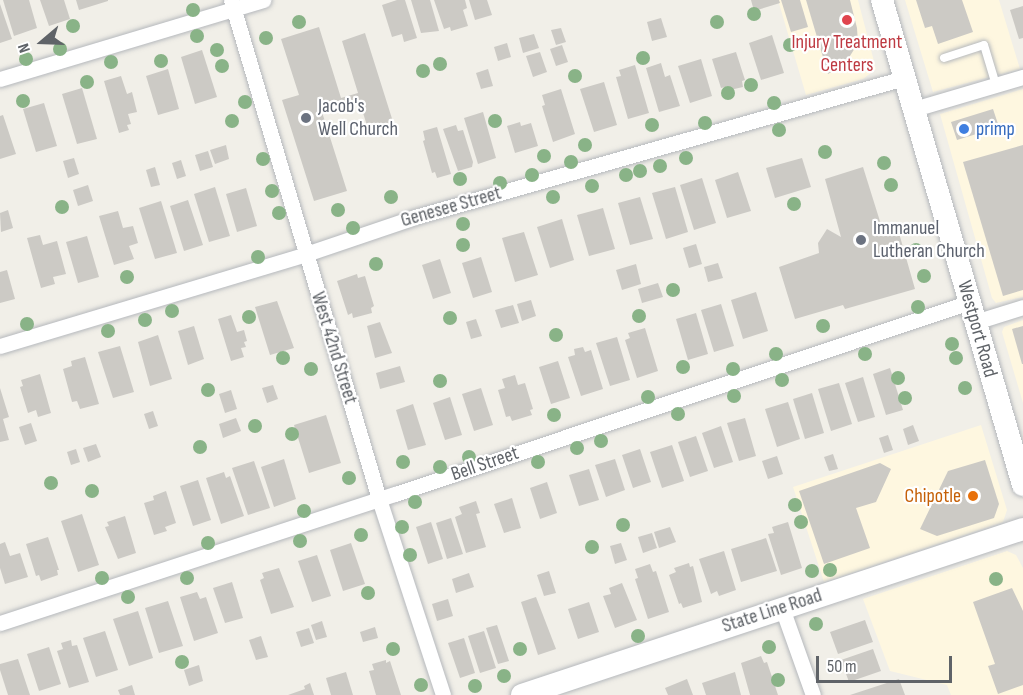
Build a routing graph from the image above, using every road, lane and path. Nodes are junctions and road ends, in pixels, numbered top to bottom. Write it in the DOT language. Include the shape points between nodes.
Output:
graph roads {
  1 [pos="262,0"];
  2 [pos="882,0"];
  3 [pos="232,4"];
  4 [pos="944,58"];
  5 [pos="1023,77"];
  6 [pos="904,78"];
  7 [pos="0,79"];
  8 [pos="996,85"];
  9 [pos="914,110"];
  10 [pos="306,254"];
  11 [pos="1023,307"];
  12 [pos="972,312"];
  13 [pos="0,346"];
  14 [pos="1023,485"];
  15 [pos="379,499"];
  16 [pos="1023,530"];
  17 [pos="782,608"];
  18 [pos="0,623"];
  19 [pos="443,695"];
  20 [pos="522,695"];
  21 [pos="813,695"];
  1 -- 3 [label="street"];
  2 -- 6 [label="street, Westport Road"];
  3 -- 7 [label="street"];
  3 -- 10 [label="street, West 42nd Street"];
  4 -- 8 [label="lane" via="984,45"];
  5 -- 8 [label="street"];
  6 -- 9 [label="street, Westport Road"];
  6 -- 10 [label="street, Genesee Street" via="415,218"];
  8 -- 9 [label="street"];
  9 -- 12 [label="street, Westport Road"];
  10 -- 13 [label="street, Genesee Street"];
  10 -- 15 [label="street, West 42nd Street"];
  11 -- 12 [label="street, Bell Street"];
  12 -- 14 [label="street, Westport Road"];
  12 -- 15 [label="street, Bell Street"];
  15 -- 18 [label="street, Bell Street"];
  15 -- 19 [label="street, West 42nd Street"];
  16 -- 17 [label="street, State Line Road"];
  17 -- 20 [label="street, State Line Road"];
  17 -- 21 [label="street"];
}
